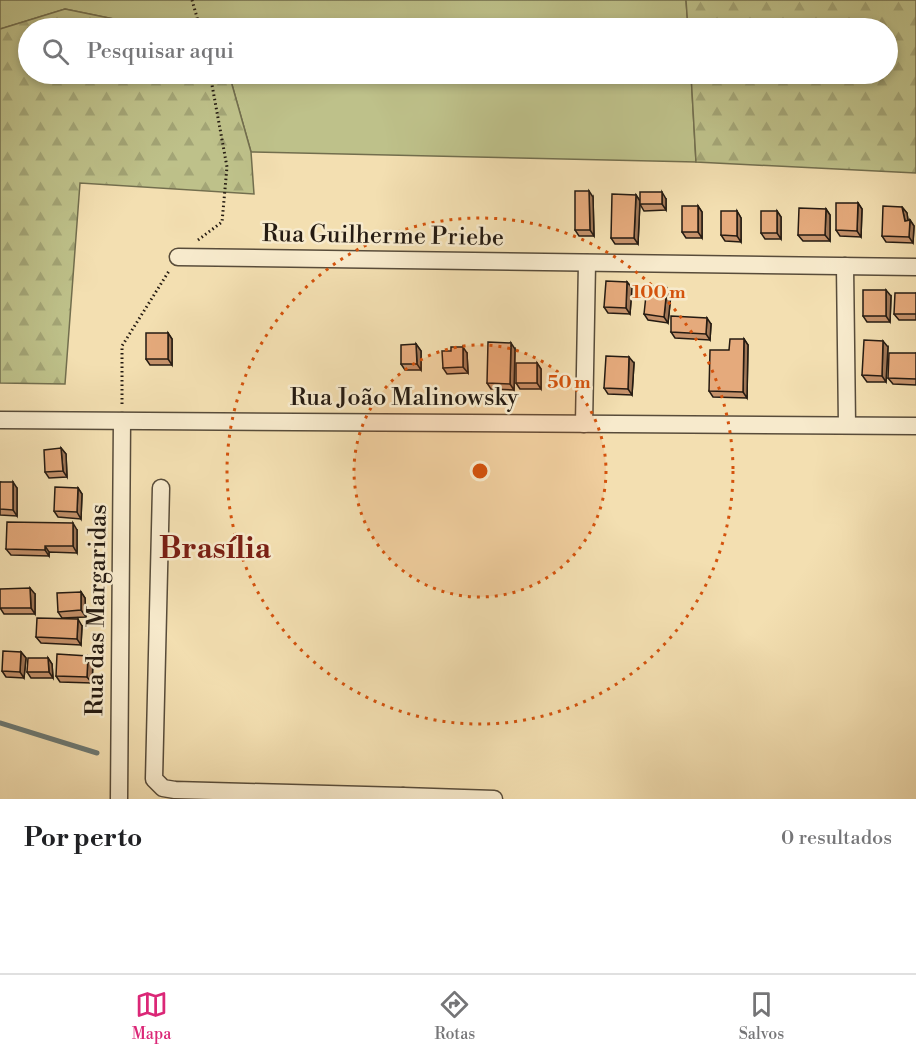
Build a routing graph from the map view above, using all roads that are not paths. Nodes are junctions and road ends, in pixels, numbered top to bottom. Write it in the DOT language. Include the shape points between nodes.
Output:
graph roads {
  1 [pos="178,257"];
  2 [pos="587,262"];
  3 [pos="845,266"];
  4 [pos="916,267"];
  5 [pos="0,420"];
  6 [pos="122,421"];
  7 [pos="584,424"];
  8 [pos="848,425"];
  9 [pos="916,426"];
  10 [pos="161,488"];
  11 [pos="403,797"];
  12 [pos="119,799"];
  13 [pos="494,799"];
  1 -- 2 [label="street, Rua Guilherme Priebe"];
  2 -- 3 [label="street, Rua Guilherme Priebe"];
  2 -- 7 [label="street"];
  3 -- 4 [label="street, Rua Guilherme Priebe"];
  3 -- 8 [label="street"];
  5 -- 6 [label="street, Rua João Malinowsky"];
  6 -- 7 [label="street, Rua João Malinowsky"];
  6 -- 12 [label="street, Rua das Margaridas"];
  7 -- 8 [label="street, Rua João Malinowsky"];
  8 -- 9 [label="street, Rua João Malinowsky"];
  10 -- 11 [label="street" via="154,779 163,788 175,790"];
  11 -- 13 [label="street"];
}
